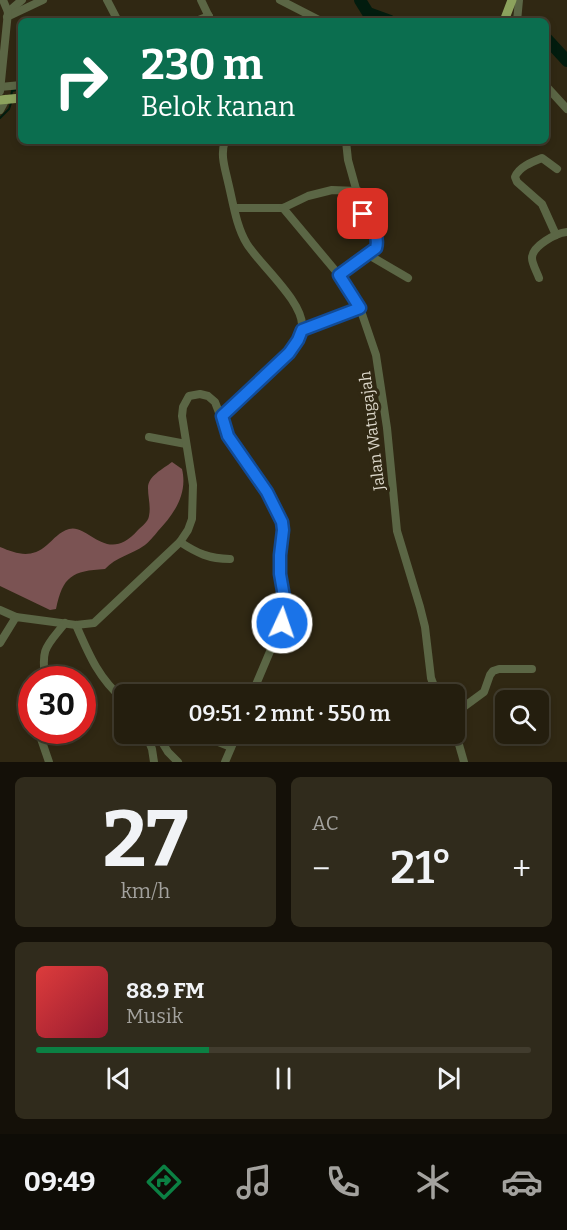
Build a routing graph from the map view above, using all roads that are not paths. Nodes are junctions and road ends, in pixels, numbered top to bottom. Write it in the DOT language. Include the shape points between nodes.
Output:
graph roads {
  1 [pos="3,0"];
  2 [pos="22,0"];
  3 [pos="43,0"];
  4 [pos="107,0"];
  5 [pos="201,0"];
  6 [pos="280,0"];
  7 [pos="514,4"];
  8 [pos="7,14"];
  9 [pos="116,18"];
  10 [pos="210,18"];
  11 [pos="315,18"];
  12 [pos="506,18"];
  13 [pos="1,64"];
  14 [pos="18,86"];
  15 [pos="0,89"];
  16 [pos="549,89"];
  17 [pos="556,96"];
  18 [pos="18,98"];
  19 [pos="3,100"];
  20 [pos="549,100"];
  21 [pos="567,109"];
  22 [pos="0,110"];
  23 [pos="224,144"];
  24 [pos="346,144"];
  25 [pos="557,169"];
  26 [pos="358,191"];
  27 [pos="235,208"];
  28 [pos="283,208"];
  29 [pos="567,232"];
  30 [pos="556,235"];
  31 [pos="367,254"];
  32 [pos="339,275"];
  33 [pos="408,278"];
  34 [pos="539,278"];
  35 [pos="360,308"];
  36 [pos="302,330"];
  37 [pos="222,416"];
  38 [pos="149,437"];
  39 [pos="186,444"];
  40 [pos="180,542"];
  41 [pos="230,559"];
  42 [pos="0,610"];
  43 [pos="16,617"];
  44 [pos="65,623"];
  45 [pos="76,624"];
  46 [pos="0,643"];
  47 [pos="44,666"];
  48 [pos="532,669"];
  49 [pos="256,684"];
  50 [pos="433,684"];
  51 [pos="114,691"];
  52 [pos="465,706"];
  53 [pos="43,744"];
  54 [pos="150,744"];
  55 [pos="163,744"];
  56 [pos="223,744"];
  57 [pos="232,744"];
  58 [pos="459,744"];
  59 [pos="231,747"];
  60 [pos="49,762"];
  61 [pos="154,762"];
  62 [pos="178,762"];
  63 [pos="225,762"];
  64 [pos="464,762"];
  1 -- 8 [label="street"];
  2 -- 8 [label="street"];
  3 -- 8 [label="street"];
  4 -- 9 [label="street"];
  5 -- 10 [label="street"];
  6 -- 11 [label="street"];
  7 -- 12 [label="main road"];
  8 -- 13 [label="street"];
  13 -- 15 [label="street"];
  14 -- 15 [label="street"];
  16 -- 17 [label="street"];
  17 -- 20 [label="street"];
  17 -- 21 [label="street"];
  18 -- 19 [label="main road"];
  19 -- 22 [label="street"];
  23 -- 27 [label="street" via="222,156"];
  24 -- 26 [label="street"];
  25 -- 30 [label="street" via="542,158 526,165 515,177 542,204"];
  26 -- 28 [label="street" via="324,192"];
  26 -- 31 [label="street" via="363,214 378,240 376,248"];
  27 -- 28 [label="street"];
  27 -- 36 [label="street" via="246,242 290,298"];
  28 -- 32 [label="street, Jalan Watugajah"];
  29 -- 30 [label="street"];
  30 -- 34 [label="street" via="532,256"];
  31 -- 32 [label="street"];
  31 -- 33 [label="street"];
  32 -- 35 [label="street, Jalan Watugajah"];
  35 -- 36 [label="street"];
  35 -- 50 [label="street, Jalan Watugajah" via="381,378 397,531 425,627"];
  36 -- 37 [label="street" via="289,353"];
  37 -- 39 [label="street" via="216,402 208,396 189,396 182,416"];
  37 -- 49 [label="street" via="232,443 267,492 282,522 280,574 285,616"];
  38 -- 39 [label="street"];
  39 -- 40 [label="street" via="193,503 192,519"];
  40 -- 41 [label="street" via="203,556"];
  40 -- 45 [label="street" via="99,620"];
  42 -- 43 [label="street"];
  43 -- 44 [label="street"];
  43 -- 46 [label="street"];
  44 -- 45 [label="street"];
  44 -- 47 [label="street" via="43,653"];
  45 -- 51 [label="street" via="99,672"];
  48 -- 52 [label="street" via="494,671 484,692"];
  53 -- 60 [label="street"];
  54 -- 61 [label="street"];
  55 -- 62 [label="street"];
  56 -- 59 [label="street"];
  57 -- 59 [label="street"];
  58 -- 64 [label="street"];
  59 -- 63 [label="street"];
}
